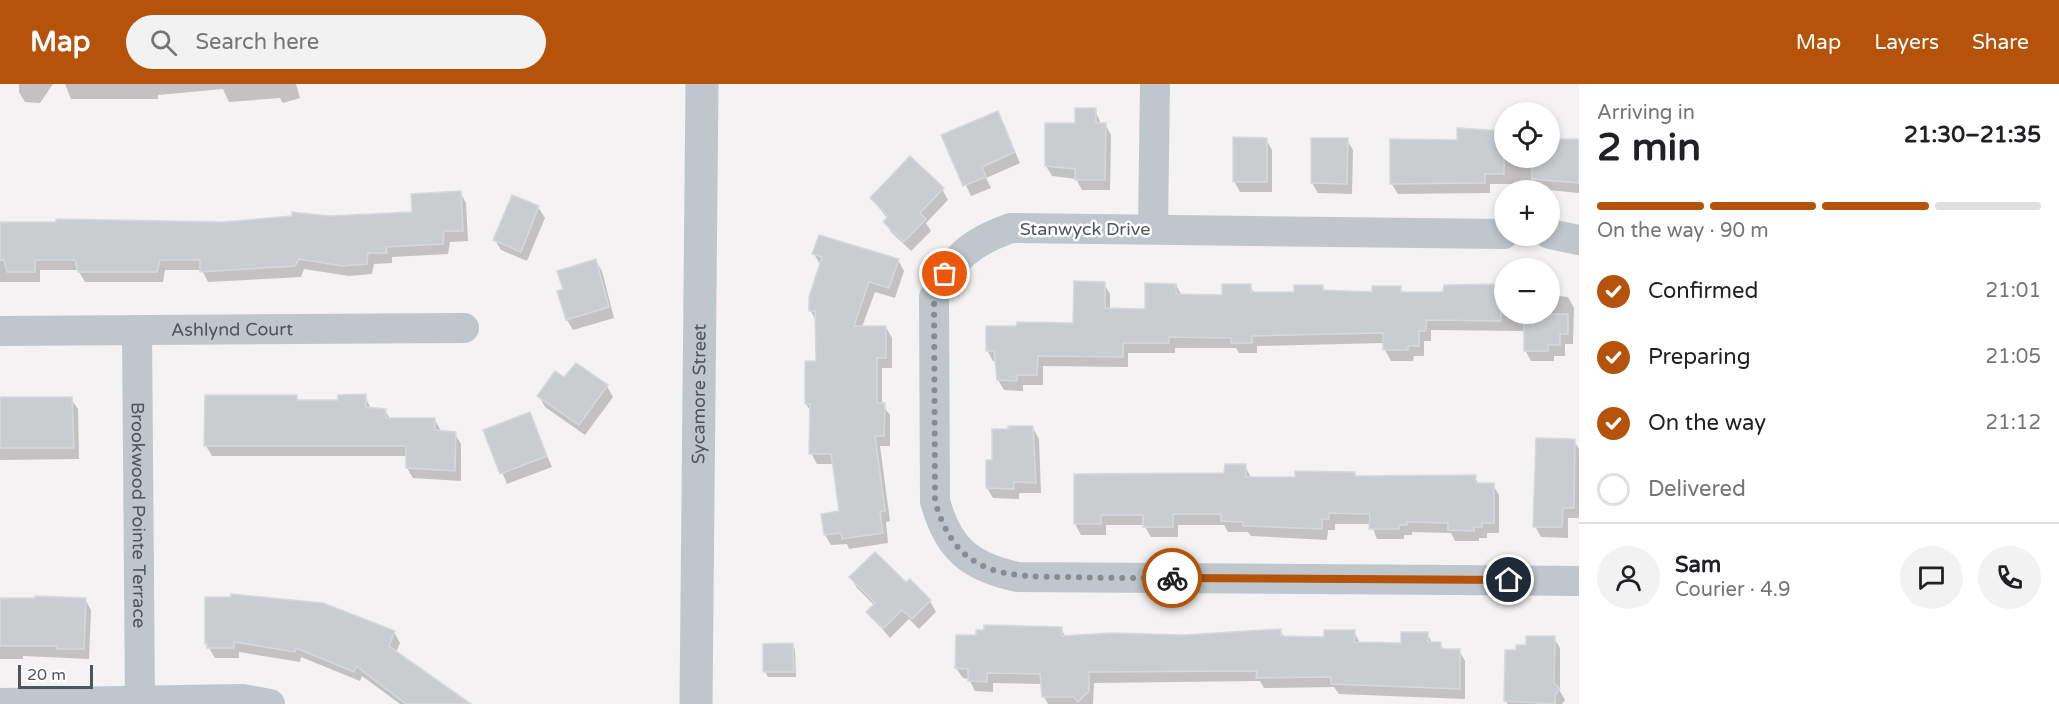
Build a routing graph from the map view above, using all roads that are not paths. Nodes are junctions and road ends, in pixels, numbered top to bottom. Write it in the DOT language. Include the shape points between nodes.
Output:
graph roads {
  1 [pos="702,84"];
  2 [pos="1155,84"];
  3 [pos="1153,228"];
  4 [pos="1494,234"];
  5 [pos="1560,236"];
  6 [pos="1579,240"];
  7 [pos="464,328"];
  8 [pos="137,331"];
  9 [pos="0,332"];
  10 [pos="1579,581"];
  11 [pos="140,701"];
  12 [pos="0,704"];
  13 [pos="270,704"];
  14 [pos="696,704"];
  1 -- 14 [label="street, Sycamore Street"];
  2 -- 3 [label="street"];
  3 -- 4 [label="street, Stanwyck Drive"];
  3 -- 10 [label="street, Stanwyck Drive" via="1011,228 971,246 945,274 934,297 935,501 953,543 970,560 991,572 1018,577"];
  5 -- 6 [label="street"];
  7 -- 8 [label="street, Ashlynd Court"];
  8 -- 9 [label="street, Ashlynd Court"];
  8 -- 11 [label="street, Brookwood Pointe Terrace"];
  11 -- 12 [label="street"];
  11 -- 13 [label="street" via="243,699"];
}
